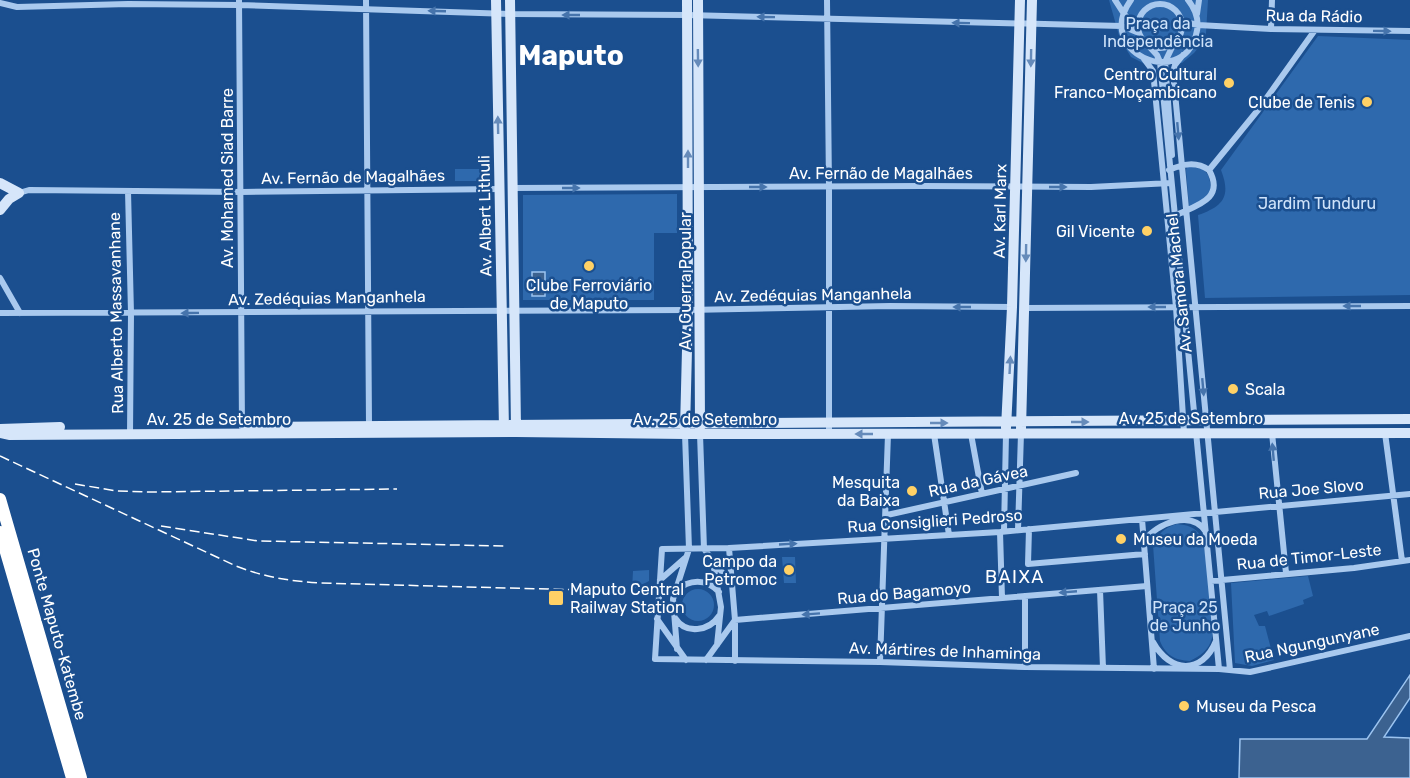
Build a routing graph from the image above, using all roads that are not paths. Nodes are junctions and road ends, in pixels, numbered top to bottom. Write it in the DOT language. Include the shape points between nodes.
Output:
graph roads {
  1 [pos="366,0"];
  2 [pos="496,0"];
  3 [pos="510,0"];
  4 [pos="687,0"];
  5 [pos="698,0"];
  6 [pos="827,0"];
  7 [pos="1020,0"];
  8 [pos="1032,0"];
  9 [pos="1115,0"];
  10 [pos="1131,0"];
  11 [pos="1143,0"];
  12 [pos="1188,0"];
  13 [pos="1199,0"];
  14 [pos="1272,0"];
  15 [pos="239,2"];
  16 [pos="1166,2"];
  17 [pos="0,3"];
  18 [pos="1152,5"];
  19 [pos="366,9"];
  20 [pos="496,13"];
  21 [pos="510,14"];
  22 [pos="1124,14"];
  23 [pos="1197,15"];
  24 [pos="692,16"];
  25 [pos="826,18"];
  26 [pos="1181,21"];
  27 [pos="1020,24"];
  28 [pos="1031,24"];
  29 [pos="1198,25"];
  30 [pos="1122,26"];
  31 [pos="1271,29"];
  32 [pos="1138,30"];
  33 [pos="1315,30"];
  34 [pos="1410,31"];
  35 [pos="1175,41"];
  36 [pos="1145,42"];
  37 [pos="1183,54"];
  38 [pos="1144,59"];
  39 [pos="1162,62"];
  40 [pos="1182,165"];
  41 [pos="1171,169"];
  42 [pos="1209,170"];
  43 [pos="0,183"];
  44 [pos="1167,183"];
  45 [pos="700,187"];
  46 [pos="829,187"];
  47 [pos="1015,187"];
  48 [pos="1028,187"];
  49 [pos="513,188"];
  50 [pos="688,188"];
  51 [pos="367,189"];
  52 [pos="500,189"];
  53 [pos="128,191"];
  54 [pos="241,192"];
  55 [pos="19,193"];
  56 [pos="0,210"];
  57 [pos="1185,210"];
  58 [pos="1176,215"];
  59 [pos="0,278"];
  60 [pos="1196,306"];
  61 [pos="1410,306"];
  62 [pos="828,307"];
  63 [pos="1182,307"];
  64 [pos="1012,308"];
  65 [pos="1025,308"];
  66 [pos="501,310"];
  67 [pos="515,310"];
  68 [pos="694,310"];
  69 [pos="369,311"];
  70 [pos="241,312"];
  71 [pos="0,313"];
  72 [pos="20,313"];
  73 [pos="131,313"];
  74 [pos="1410,419"];
  75 [pos="1183,421"];
  76 [pos="1200,421"];
  77 [pos="369,425"];
  78 [pos="242,427"];
  79 [pos="504,428"];
  80 [pos="516,428"];
  81 [pos="1006,428"];
  82 [pos="1021,428"];
  83 [pos="686,429"];
  84 [pos="700,429"];
  85 [pos="829,429"];
  86 [pos="0,431"];
  87 [pos="130,431"];
  88 [pos="1184,433"];
  89 [pos="1201,433"];
  90 [pos="1272,433"];
  91 [pos="1385,433"];
  92 [pos="1410,433"];
  93 [pos="888,434"];
  94 [pos="934,434"];
  95 [pos="971,434"];
  96 [pos="1076,473"];
  97 [pos="1020,486"];
  98 [pos="1005,489"];
  99 [pos="1410,494"];
  100 [pos="982,495"];
  101 [pos="1393,495"];
  102 [pos="0,499"];
  103 [pos="944,503"];
  104 [pos="1278,506"];
  105 [pos="1215,512"];
  106 [pos="1204,513"];
  107 [pos="887,515"];
  108 [pos="1142,519"];
  109 [pos="1029,529"];
  110 [pos="1018,530"];
  111 [pos="1002,531"];
  112 [pos="0,532"];
  113 [pos="1206,533"];
  114 [pos="949,535"];
  115 [pos="885,538"];
  116 [pos="1144,541"];
  117 [pos="729,548"];
  118 [pos="689,549"];
  119 [pos="704,549"];
  120 [pos="1145,554"];
  121 [pos="685,558"];
  122 [pos="712,559"];
  123 [pos="1410,560"];
  124 [pos="1402,561"];
  125 [pos="1286,573"];
  126 [pos="660,580"];
  127 [pos="1222,580"];
  128 [pos="1211,581"];
  129 [pos="732,585"];
  130 [pos="1147,586"];
  131 [pos="1100,590"];
  132 [pos="675,592"];
  133 [pos="719,592"];
  134 [pos="1025,596"];
  135 [pos="1002,598"];
  136 [pos="883,609"];
  137 [pos="720,613"];
  138 [pos="673,615"];
  139 [pos="657,619"];
  140 [pos="735,620"];
  141 [pos="1216,634"];
  142 [pos="1410,636"];
  143 [pos="1152,639"];
  144 [pos="717,646"];
  145 [pos="677,649"];
  146 [pos="686,660"];
  147 [pos="706,660"];
  148 [pos="735,661"];
  149 [pos="880,662"];
  150 [pos="1025,668"];
  151 [pos="1103,668"];
  152 [pos="1154,669"];
  153 [pos="1219,669"];
  154 [pos="1230,670"];
  155 [pos="72,778"];
  156 [pos="81,778"];
  1 -- 19 [label="street"];
  2 -- 20 [label="main road, Av. Albert Lithuli"];
  3 -- 21 [label="main road, Av. Albert Lithuli"];
  4 -- 24 [label="main road, Av. Guerra Popular"];
  5 -- 24 [label="main road, Av. Guerra Popular"];
  6 -- 25 [label="street"];
  7 -- 27 [label="main road, Av. Karl Marx"];
  8 -- 28 [label="main road, Av. Karl Marx"];
  9 -- 22 [label="street"];
  10 -- 22 [label="street"];
  11 -- 18 [label="street"];
  12 -- 23 [label="street"];
  13 -- 23 [label="street"];
  14 -- 31 [label="street"];
  15 -- 17 [label="street" via="17,7"];
  15 -- 19 [label="street"];
  15 -- 54 [label="street, Av. Mohamed Siad Barre"];
  16 -- 18 [label="street"];
  16 -- 26 [label="street"];
  18 -- 32 [label="street" via="1141,14"];
  20 -- 19 [label="street, one-way"];
  19 -- 51 [label="street"];
  20 -- 21 [label="street"];
  52 -- 20 [label="main road, Av. Albert Lithuli, one-way"];
  24 -- 21 [label="street, one-way"];
  21 -- 49 [label="main road, Av. Albert Lithuli"];
  22 -- 30 [label="street"];
  22 -- 32 [label="street"];
  23 -- 29 [label="street"];
  25 -- 24 [label="street, one-way"];
  24 -- 45 [label="main road, Av. Guerra Popular, one-way"];
  50 -- 24 [label="main road, Av. Guerra Popular, one-way"];
  27 -- 25 [label="street, one-way"];
  25 -- 46 [label="street"];
  26 -- 29 [label="street, Rua da Rádio"];
  26 -- 35 [label="street"];
  27 -- 28 [label="street"];
  27 -- 47 [label="main road, Av. Karl Marx"];
  28 -- 30 [label="street"];
  28 -- 48 [label="main road, Av. Karl Marx, one-way"];
  29 -- 31 [label="street, Rua da Rádio"];
  29 -- 37 [label="street" via="1191,46"];
  30 -- 32 [label="street"];
  30 -- 38 [label="street" via="1131,50"];
  31 -- 33 [label="street, Rua da Rádio"];
  32 -- 36 [label="street"];
  33 -- 34 [label="street, Rua da Rádio, one-way"];
  33 -- 42 [label="street"];
  35 -- 36 [label="street" via="1157,48"];
  35 -- 39 [label="street, Av. Samora Machel"];
  36 -- 39 [label="street"];
  37 -- 39 [label="street"];
  37 -- 40 [label="street, Av. Samora Machel, one-way" via="1173,72"];
  38 -- 39 [label="street"];
  38 -- 44 [label="street, Av. Samora Machel" via="1153,71"];
  39 -- 41 [label="street, Av. Samora Machel"];
  40 -- 41 [label="street"];
  40 -- 42 [label="street" via="1196,164"];
  40 -- 57 [label="street, Av. Samora Machel"];
  41 -- 44 [label="street"];
  41 -- 58 [label="street, Av. Samora Machel"];
  42 -- 57 [label="street" via="1213,179 1210,198"];
  43 -- 55 [label="main road"];
  48 -- 44 [label="street, Av. Fernão de Magalhães, one-way"];
  44 -- 58 [label="street"];
  44 -- 63 [label="street, Av. Samora Machel"];
  45 -- 46 [label="street, Av. Fernão de Magalhães, one-way"];
  45 -- 50 [label="street, Av. Fernão de Magalhães"];
  45 -- 68 [label="main road, Av. Guerra Popular"];
  46 -- 47 [label="street, Av. Fernão de Magalhães"];
  46 -- 62 [label="street"];
  47 -- 48 [label="street, Av. Fernão de Magalhães"];
  47 -- 64 [label="main road, Av. Karl Marx"];
  48 -- 65 [label="main road, Av. Karl Marx, one-way"];
  49 -- 50 [label="street, Av. Fernão de Magalhães, one-way"];
  49 -- 52 [label="street, Av. Fernão de Magalhães"];
  49 -- 67 [label="main road, Av. Albert Lithuli"];
  50 -- 68 [label="main road, Av. Guerra Popular"];
  51 -- 52 [label="street, Av. Fernão de Magalhães"];
  51 -- 54 [label="street, Av. Fernão de Magalhães"];
  51 -- 69 [label="street"];
  52 -- 66 [label="main road, Av. Albert Lithuli"];
  53 -- 54 [label="street, Av. Fernão de Magalhães"];
  53 -- 55 [label="street, Av. Fernão de Magalhães"];
  53 -- 73 [label="street, Rua Alberto Massavanhane"];
  54 -- 70 [label="street, Av. Mohamed Siad Barre"];
  55 -- 56 [label="main road"];
  57 -- 58 [label="street"];
  57 -- 60 [label="street, Av. Samora Machel"];
  58 -- 63 [label="street, Av. Samora Machel"];
  59 -- 72 [label="street"];
  61 -- 60 [label="street, Av. Zedéquias Manganhela, one-way"];
  60 -- 63 [label="street, Av. Zedéquias Manganhela"];
  60 -- 76 [label="street, Av. Samora Machel, one-way"];
  64 -- 62 [label="street, Av. Zedéquias Manganhela, one-way"];
  62 -- 68 [label="street, Av. Zedéquias Manganhela"];
  62 -- 85 [label="street"];
  63 -- 65 [label="street, Av. Zedéquias Manganhela, one-way"];
  63 -- 75 [label="street, Av. Samora Machel"];
  63 -- 76 [label="street"];
  64 -- 65 [label="street, Av. Zedéquias Manganhela"];
  81 -- 64 [label="main road, Av. Karl Marx, one-way"];
  65 -- 82 [label="main road, Av. Karl Marx"];
  66 -- 67 [label="street, Av. Zedéquias Manganhela"];
  66 -- 69 [label="street, Av. Zedéquias Manganhela"];
  66 -- 79 [label="main road, Av. Albert Lithuli"];
  67 -- 68 [label="street, Av. Zedéquias Manganhela"];
  67 -- 80 [label="main road, Av. Albert Lithuli"];
  68 -- 83 [label="main road, Av. Guerra Popular"];
  68 -- 84 [label="main road, Av. Guerra Popular"];
  69 -- 70 [label="street, Av. Zedéquias Manganhela"];
  69 -- 77 [label="street"];
  70 -- 73 [label="street, Av. Zedéquias Manganhela, one-way"];
  70 -- 78 [label="street, Av. Mohamed Siad Barre"];
  71 -- 72 [label="street, Av. Zedéquias Manganhela"];
  72 -- 73 [label="street, Av. Zedéquias Manganhela"];
  73 -- 87 [label="street, Rua Alberto Massavanhane"];
  74 -- 76 [label="main road, Av. 25 de Setembro"];
  75 -- 76 [label="main road, Av. 25 de Setembro"];
  82 -- 75 [label="main road, Av. 25 de Setembro, one-way"];
  75 -- 88 [label="street, Av. Samora Machel"];
  76 -- 89 [label="street"];
  76 -- 89 [label="street, Av. Samora Machel"];
  77 -- 78 [label="main road, Av. 25 de Setembro"];
  77 -- 79 [label="main road, Av. 25 de Setembro"];
  78 -- 87 [label="main road, Av. 25 de Setembro"];
  79 -- 80 [label="main road, Av. 25 de Setembro"];
  79 -- 87 [label="main road, Av. 25 de Setembro"];
  80 -- 83 [label="main road, Av. 25 de Setembro"];
  81 -- 82 [label="main road"];
  85 -- 81 [label="main road, Av. 25 de Setembro, one-way"];
  81 -- 95 [label="main road, Av. 25 de Setembro"];
  81 -- 98 [label="street"];
  82 -- 88 [label="main road, Av. 25 de Setembro"];
  82 -- 97 [label="street"];
  83 -- 84 [label="main road, Av. 25 de Setembro"];
  83 -- 118 [label="street, Av. Guerra Popular"];
  84 -- 85 [label="main road, Av. 25 de Setembro"];
  84 -- 119 [label="street, Av. Guerra Popular"];
  93 -- 85 [label="main road, Av. 25 de Setembro, one-way"];
  86 -- 87 [label="main road, Av. 25 de Setembro"];
  88 -- 89 [label="main road, Av. 25 de Setembro"];
  89 -- 90 [label="main road, Av. 25 de Setembro"];
  89 -- 105 [label="street, Av. Samora Machel"];
  89 -- 106 [label="street, Av. Samora Machel"];
  90 -- 91 [label="main road, Av. 25 de Setembro"];
  104 -- 90 [label="street, one-way"];
  91 -- 92 [label="main road, Av. 25 de Setembro"];
  91 -- 101 [label="street"];
  93 -- 94 [label="main road, Av. 25 de Setembro"];
  93 -- 107 [label="street"];
  94 -- 95 [label="main road, Av. 25 de Setembro"];
  94 -- 103 [label="street"];
  95 -- 100 [label="street"];
  96 -- 97 [label="street, Rua da Gávea"];
  97 -- 98 [label="street, Rua da Gávea"];
  97 -- 110 [label="street"];
  98 -- 100 [label="street, Rua da Gávea"];
  98 -- 111 [label="street"];
  99 -- 101 [label="street, Rua Joe Slovo"];
  100 -- 103 [label="street, Rua da Gávea"];
  101 -- 104 [label="street, Rua Joe Slovo"];
  101 -- 124 [label="street"];
  102 -- 156 [label="highway, Ponte Maputo-Katembe"];
  103 -- 107 [label="street, Rua da Gávea"];
  103 -- 114 [label="street"];
  104 -- 105 [label="street, Rua Joe Slovo"];
  104 -- 125 [label="street"];
  105 -- 106 [label="street"];
  105 -- 127 [label="street, Av. Samora Machel"];
  106 -- 108 [label="street"];
  106 -- 113 [label="street"];
  107 -- 115 [label="street"];
  108 -- 109 [label="street, Rua Consiglieri Pedroso"];
  108 -- 116 [label="street"];
  109 -- 110 [label="street, Rua Consiglieri Pedroso"];
  109 -- 120 [label="street" via="1028,564"];
  110 -- 111 [label="street, Rua Consiglieri Pedroso"];
  111 -- 114 [label="street, Rua Consiglieri Pedroso"];
  111 -- 135 [label="street"];
  112 -- 155 [label="highway, Ponte Maputo-Katembe"];
  113 -- 116 [label="street" via="1195,522 1178,521 1157,528"];
  113 -- 128 [label="street"];
  114 -- 115 [label="street, Rua Consiglieri Pedroso"];
  117 -- 115 [label="street, Rua Consiglieri Pedroso, one-way"];
  115 -- 136 [label="street"];
  116 -- 120 [label="street"];
  117 -- 119 [label="street, Rua Consiglieri Pedroso"];
  117 -- 129 [label="street"];
  118 -- 119 [label="street, Rua Consiglieri Pedroso"];
  118 -- 121 [label="street, Av. Guerra Popular"];
  118 -- 126 [label="street, Rua Consiglieri Pedroso" via="662,549"];
  119 -- 122 [label="street"];
  120 -- 130 [label="street"];
  121 -- 126 [label="street, Av. Guerra Popular"];
  121 -- 132 [label="street, Av. Guerra Popular"];
  122 -- 129 [label="street"];
  122 -- 133 [label="street"];
  123 -- 124 [label="street, Rua de Timor-Leste"];
  124 -- 125 [label="street, Rua de Timor-Leste"];
  125 -- 127 [label="street, Rua de Timor-Leste"];
  126 -- 139 [label="street"];
  127 -- 128 [label="street, Rua de Timor-Leste"];
  127 -- 154 [label="street, Av. Samora Machel"];
  128 -- 141 [label="street"];
  129 -- 140 [label="street"];
  130 -- 131 [label="street, Rua do Bagamoyo"];
  130 -- 143 [label="street"];
  131 -- 134 [label="street, Rua do Bagamoyo, one-way"];
  131 -- 151 [label="street"];
  132 -- 133 [label="street" via="697,581 706,582"];
  132 -- 138 [label="street, Av. Guerra Popular"];
  133 -- 137 [label="street"];
  134 -- 135 [label="street, Rua do Bagamoyo"];
  134 -- 150 [label="street"];
  135 -- 136 [label="street, Rua do Bagamoyo"];
  136 -- 140 [label="street, Rua do Bagamoyo, one-way"];
  136 -- 149 [label="street"];
  137 -- 138 [label="street" via="710,626 701,629 684,627"];
  137 -- 144 [label="street"];
  138 -- 145 [label="street, Av. Guerra Popular"];
  139 -- 145 [label="street"];
  139 -- 146 [label="street, Av. Mártires de Inhaminga" via="655,659"];
  140 -- 144 [label="street"];
  140 -- 148 [label="street"];
  141 -- 143 [label="street" via="1207,658 1186,667 1162,657"];
  141 -- 153 [label="street"];
  142 -- 154 [label="street, Rua Ngungunyane" via="1250,672"];
  143 -- 152 [label="street"];
  144 -- 147 [label="street"];
  145 -- 146 [label="street"];
  146 -- 147 [label="street, Av. Mártires de Inhaminga"];
  147 -- 148 [label="street, Av. Mártires de Inhaminga"];
  148 -- 149 [label="street, Av. Mártires de Inhaminga"];
  149 -- 150 [label="street, Av. Mártires de Inhaminga"];
  150 -- 151 [label="street, Av. Mártires de Inhaminga"];
  151 -- 152 [label="street, Av. Mártires de Inhaminga"];
  152 -- 153 [label="street"];
  153 -- 154 [label="street, Rua Ngungunyane"];
}
